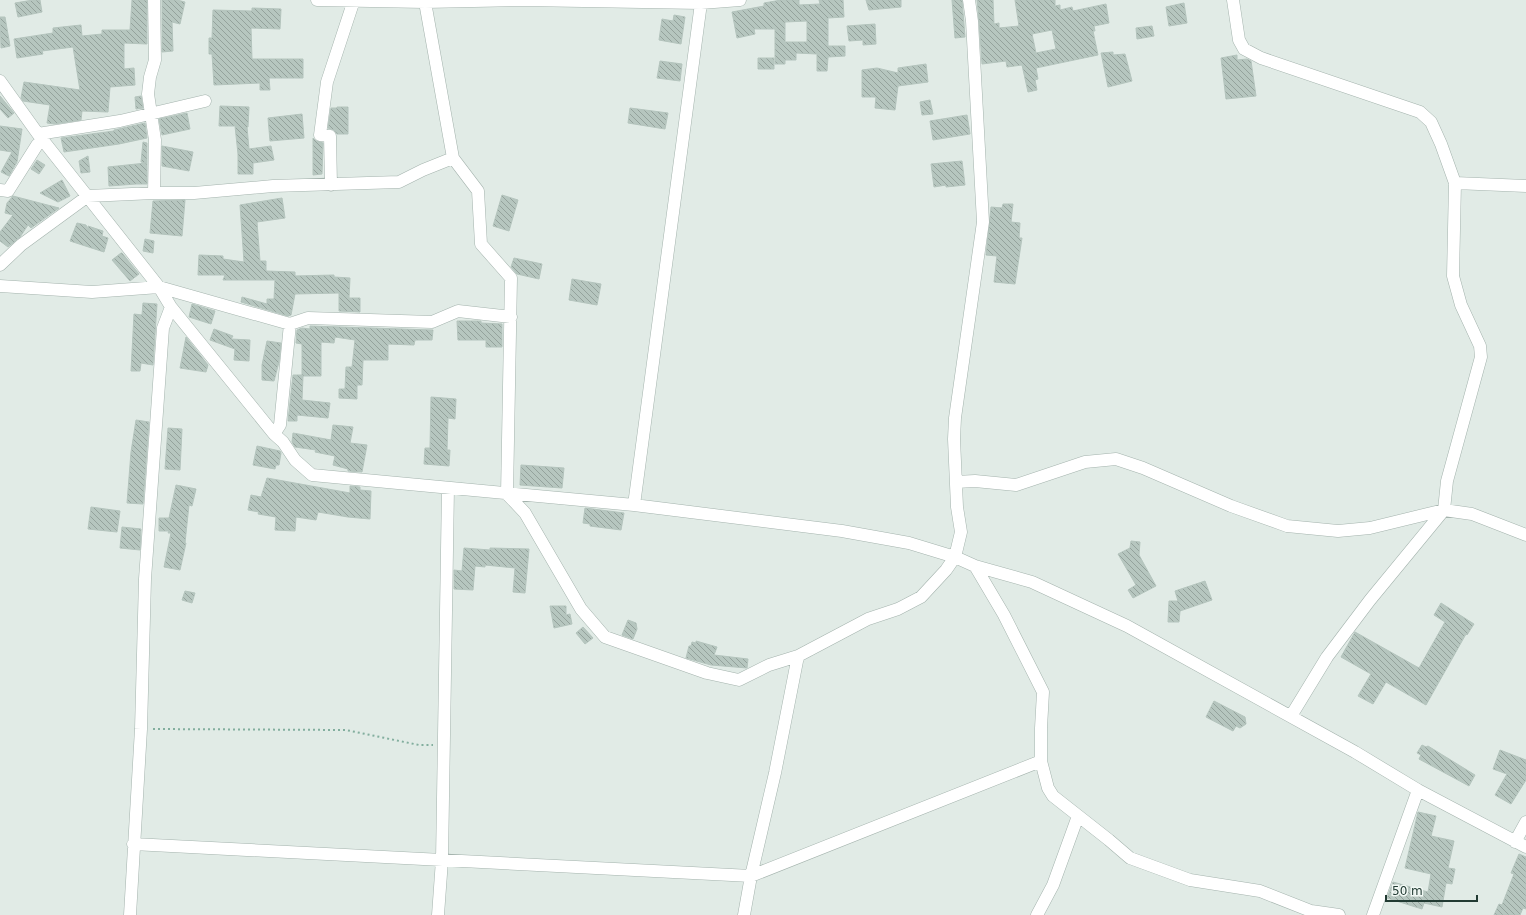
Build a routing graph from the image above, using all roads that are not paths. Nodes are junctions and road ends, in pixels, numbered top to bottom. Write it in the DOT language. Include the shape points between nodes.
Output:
graph roads {
  1 [pos="154,0"];
  2 [pos="317,0"];
  3 [pos="354,0"];
  4 [pos="740,0"];
  5 [pos="969,0"];
  6 [pos="1233,0"];
  7 [pos="425,2"];
  8 [pos="701,2"];
  9 [pos="0,81"];
  10 [pos="204,100"];
  11 [pos="151,113"];
  12 [pos="40,137"];
  13 [pos="453,158"];
  14 [pos="1455,183"];
  15 [pos="331,185"];
  16 [pos="1526,186"];
  17 [pos="0,190"];
  18 [pos="154,193"];
  19 [pos="88,196"];
  20 [pos="0,264"];
  21 [pos="0,286"];
  22 [pos="159,287"];
  23 [pos="171,307"];
  24 [pos="511,317"];
  25 [pos="290,324"];
  26 [pos="274,434"];
  27 [pos="956,482"];
  28 [pos="448,488"];
  29 [pos="507,494"];
  30 [pos="634,505"];
  31 [pos="1444,510"];
  32 [pos="1526,535"];
  33 [pos="955,557"];
  34 [pos="975,566"];
  35 [pos="798,656"];
  36 [pos="1291,716"];
  37 [pos="1041,761"];
  38 [pos="1418,790"];
  39 [pos="1078,816"];
  40 [pos="1526,822"];
  41 [pos="133,844"];
  42 [pos="1521,844"];
  43 [pos="442,860"];
  44 [pos="751,876"];
  45 [pos="130,915"];
  46 [pos="438,915"];
  47 [pos="744,915"];
  48 [pos="1037,915"];
  49 [pos="1339,915"];
  50 [pos="1373,915"];
  1 -- 11 [label="street" via="155,60 148,94"];
  2 -- 3 [label="street"];
  3 -- 7 [label="street"];
  3 -- 15 [label="street" via="326,82 320,135 330,136"];
  4 -- 8 [label="street"];
  5 -- 27 [label="street" via="983,222 955,418"];
  6 -- 14 [label="street" via="1239,40 1244,49 1262,58 1420,112 1431,122"];
  7 -- 8 [label="street"];
  7 -- 13 [label="street"];
  8 -- 30 [label="street"];
  9 -- 12 [label="street"];
  10 -- 11 [label="street"];
  11 -- 12 [label="street"];
  11 -- 18 [label="street" via="155,140"];
  12 -- 17 [label="street" via="8,191"];
  12 -- 19 [label="street"];
  13 -- 15 [label="street" via="399,182"];
  13 -- 24 [label="street" via="478,191 481,244 511,278"];
  14 -- 16 [label="street"];
  14 -- 31 [label="street" via="1453,276 1462,305 1480,346 1481,357 1447,481"];
  15 -- 18 [label="street"];
  18 -- 19 [label="street"];
  19 -- 20 [label="street" via="21,245"];
  19 -- 22 [label="street"];
  21 -- 22 [label="street" via="92,292"];
  22 -- 23 [label="street"];
  22 -- 25 [label="street"];
  23 -- 26 [label="street"];
  23 -- 41 [label="street" via="163,328 145,579 142,729"];
  24 -- 25 [label="street" via="458,311 432,322 308,318"];
  24 -- 29 [label="street"];
  25 -- 26 [label="street" via="280,424"];
  26 -- 28 [label="street" via="295,460 312,475"];
  27 -- 31 [label="street" via="1016,485 1085,462 1116,459 1231,506 1288,526 1338,531 1370,528"];
  27 -- 33 [label="street" via="961,532"];
  28 -- 29 [label="street"];
  28 -- 43 [label="street"];
  29 -- 30 [label="street"];
  29 -- 35 [label="street" via="525,513 581,609 605,637 707,673 739,680 769,665"];
  30 -- 33 [label="street" via="842,531 909,544"];
  31 -- 32 [label="street" via="1472,514"];
  31 -- 36 [label="street" via="1327,657"];
  33 -- 34 [label="street"];
  33 -- 35 [label="street" via="921,597 898,609 868,619"];
  34 -- 36 [label="street" via="1032,582 1127,626"];
  34 -- 37 [label="street" via="1004,615 1043,692"];
  35 -- 44 [label="street" via="776,773"];
  36 -- 38 [label="street"];
  37 -- 39 [label="street" via="1050,792"];
  37 -- 44 [label="street"];
  38 -- 42 [label="street"];
  38 -- 50 [label="street"];
  39 -- 48 [label="street" via="1053,885"];
  39 -- 49 [label="street" via="1130,858 1190,880 1260,891 1311,911"];
  40 -- 42 [label="street"];
  41 -- 43 [label="street"];
  41 -- 45 [label="street"];
  43 -- 44 [label="street"];
  43 -- 46 [label="street"];
  44 -- 47 [label="street"];
}
